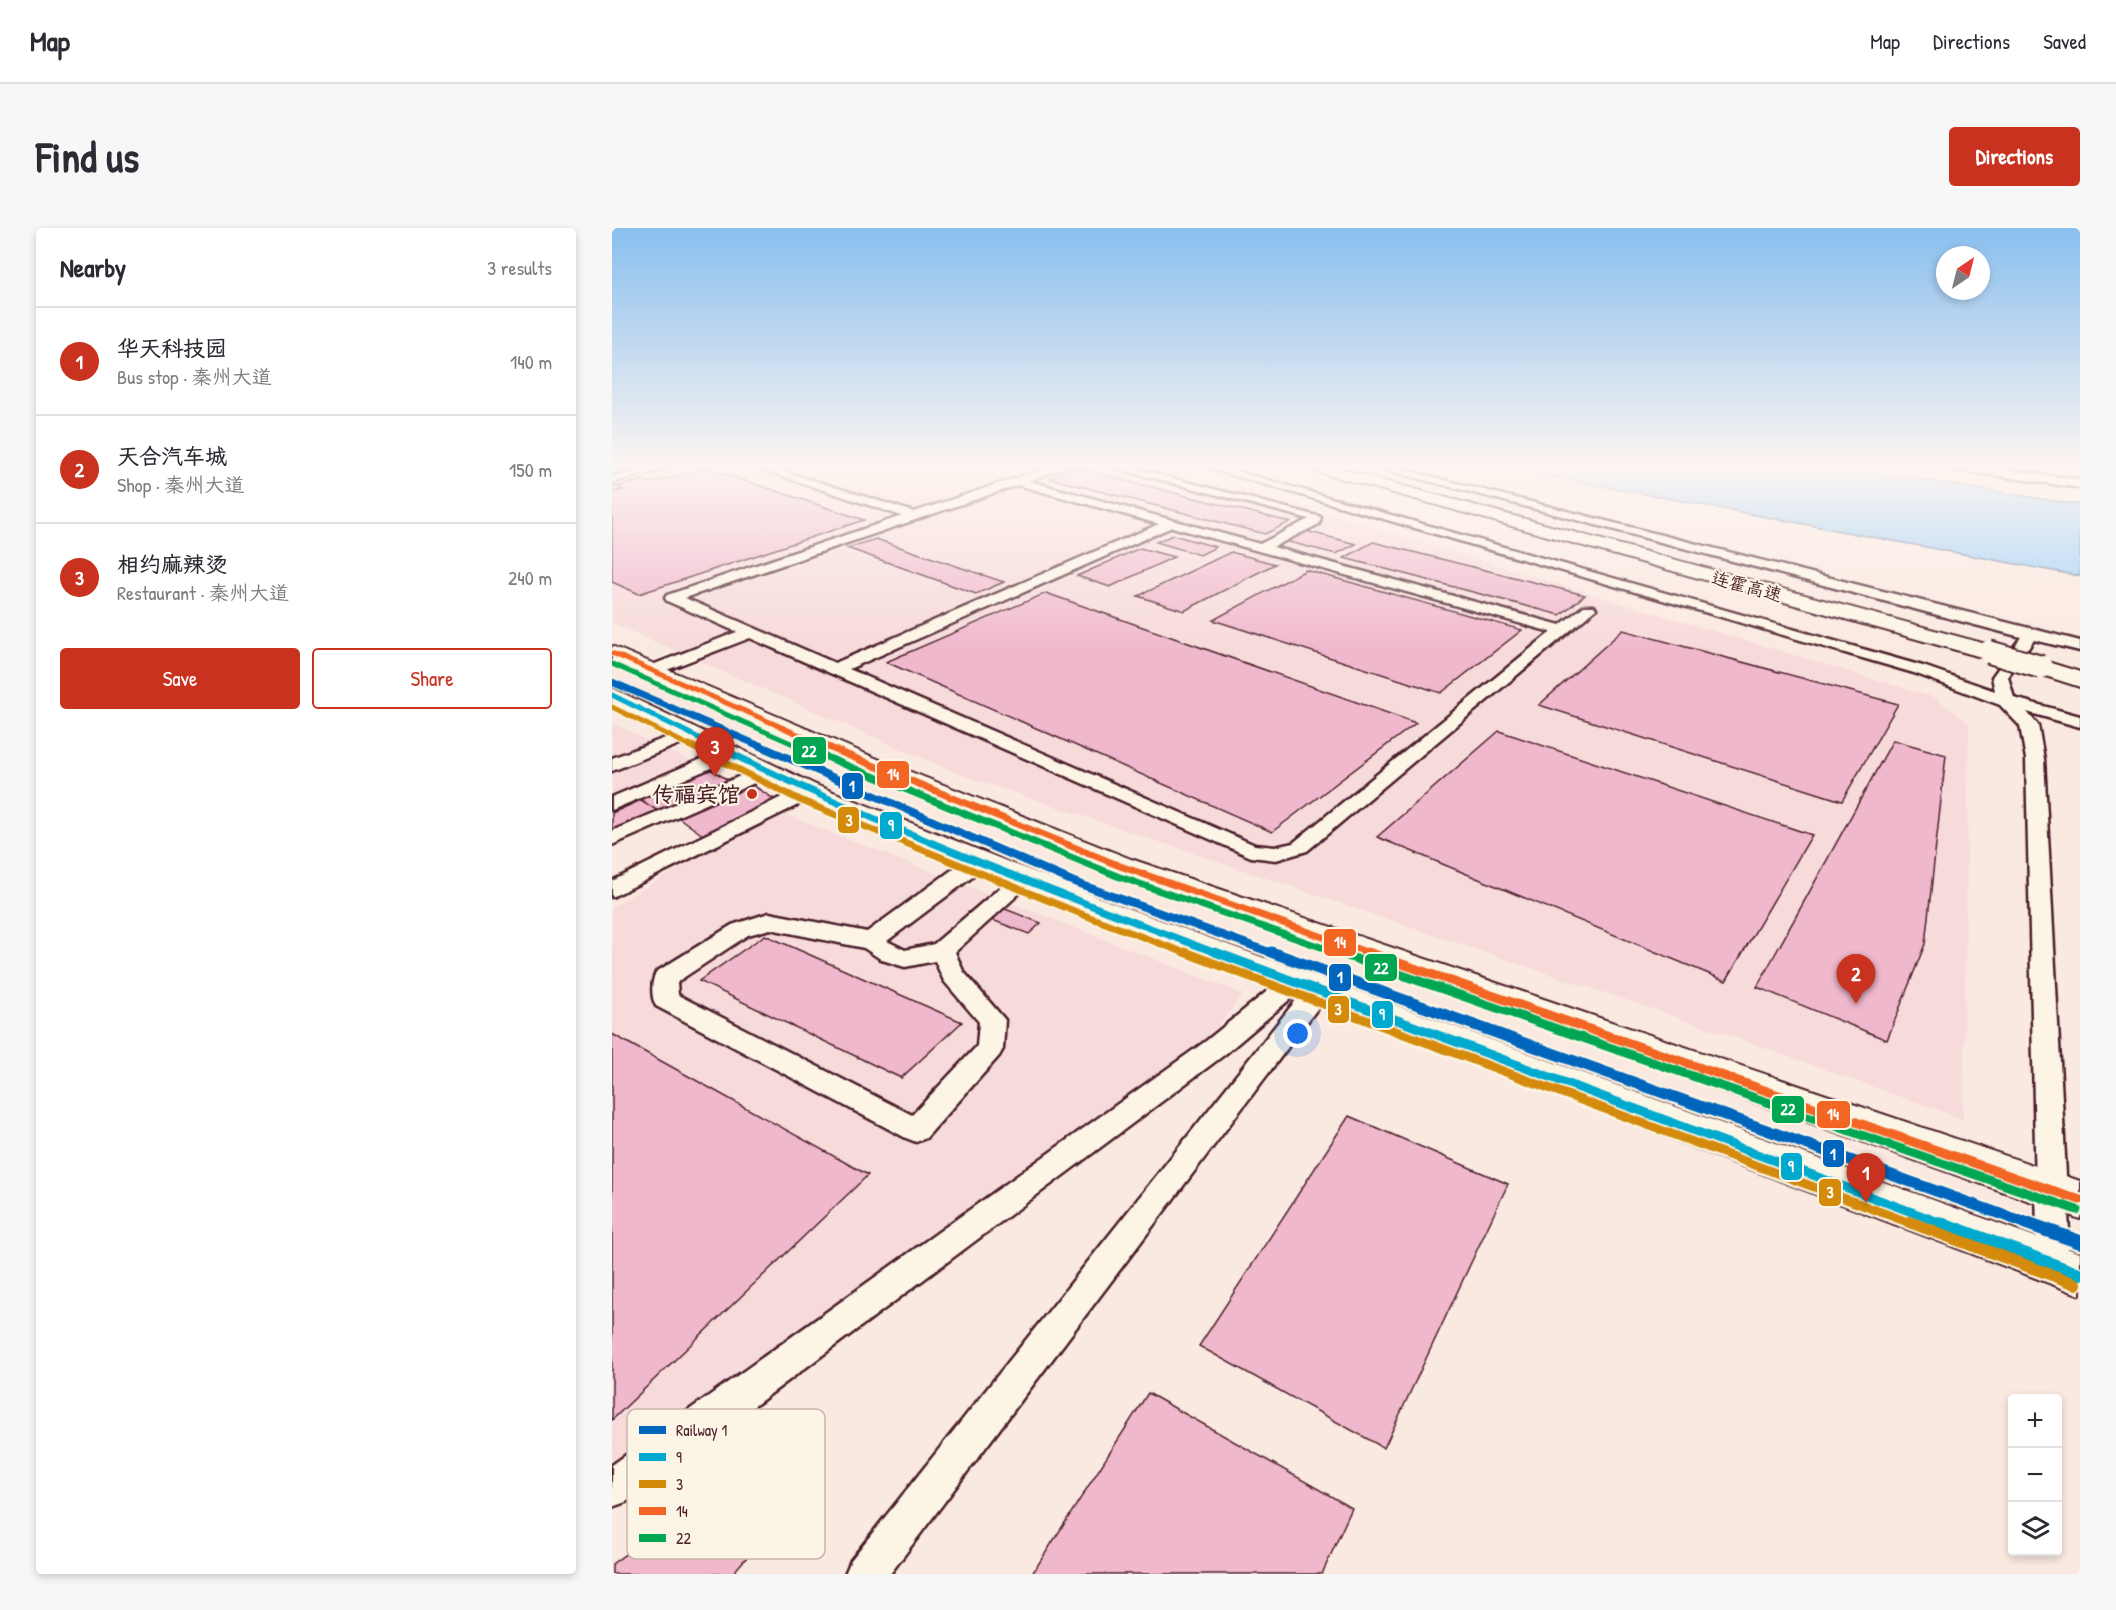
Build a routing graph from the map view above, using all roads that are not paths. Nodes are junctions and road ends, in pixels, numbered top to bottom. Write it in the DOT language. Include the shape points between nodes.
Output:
graph roads {
  1 [pos="880,528"];
  2 [pos="1163,528"];
  3 [pos="1186,528"];
  4 [pos="1301,528"];
  5 [pos="1423,528"];
  6 [pos="1543,528"];
  7 [pos="1559,528"];
  8 [pos="1616,528"];
  9 [pos="1261,548"];
  10 [pos="1589,609"];
  11 [pos="1563,631"];
  12 [pos="751,632"];
  13 [pos="2030,635"];
  14 [pos="2080,646"];
  15 [pos="1994,649"];
  16 [pos="612,653"];
  17 [pos="2045,663"];
  18 [pos="2080,668"];
  19 [pos="836,669"];
  20 [pos="653,670"];
  21 [pos="2080,680"];
  22 [pos="612,695"];
  23 [pos="2006,701"];
  24 [pos="2080,722"];
  25 [pos="689,734"];
  26 [pos="711,761"];
  27 [pos="612,765"];
  28 [pos="766,771"];
  29 [pos="806,791"];
  30 [pos="612,804"];
  31 [pos="612,839"];
  32 [pos="979,861"];
  33 [pos="1024,879"];
  34 [pos="612,890"];
  35 [pos="871,941"];
  36 [pos="942,950"];
  37 [pos="1303,986"];
  38 [pos="2065,1194"];
  39 [pos="2066,1269"];
  40 [pos="720,1409"];
  41 [pos="627,1477"];
  42 [pos="612,1488"];
  43 [pos="865,1574"];
  1 -- 12 [label="street" via="672,598"];
  2 -- 19 [label="street"];
  3 -- 9 [label="street"];
  4 -- 9 [label="street"];
  5 -- 23 [label="street" via="1920,670"];
  6 -- 15 [label="highway, 连霍高速"];
  7 -- 15 [label="highway, 连霍高速"];
  8 -- 13 [label="street"];
  9 -- 11 [label="street"];
  10 -- 11 [label="street"];
  11 -- 19 [label="street" via="1300,847 1276,854 1251,851"];
  12 -- 19 [label="street"];
  12 -- 20 [label="street"];
  13 -- 14 [label="street"];
  13 -- 23 [label="street" via="2000,677"];
  15 -- 17 [label="highway, 连霍高速, bridge"];
  16 -- 20 [label="highway"];
  17 -- 18 [label="highway, 连霍高速"];
  17 -- 21 [label="highway, 连霍高速"];
  20 -- 38 [label="highway" via="864,763 1120,866"];
  22 -- 25 [label="highway"];
  23 -- 24 [label="street"];
  23 -- 38 [label="street" via="2029,725 2035,759"];
  25 -- 27 [label="street"];
  25 -- 28 [label="highway"];
  26 -- 30 [label="street"];
  28 -- 29 [label="highway"];
  28 -- 31 [label="street"];
  29 -- 32 [label="highway"];
  29 -- 34 [label="street"];
  32 -- 33 [label="highway"];
  32 -- 35 [label="street"];
  33 -- 36 [label="street"];
  33 -- 37 [label="highway"];
  35 -- 36 [label="street" via="895,958 911,960"];
  35 -- 36 [label="street" via="768,921 740,930 665,978 665,1000 916,1131 990,1049 992,1020 953,975"];
  37 -- 39 [label="highway"];
  37 -- 40 [label="street" via="1280,994 1215,1048"];
  37 -- 43 [label="street"];
  38 -- 39 [label="street" via="2053,1232"];
  41 -- 42 [label="street"];
}
